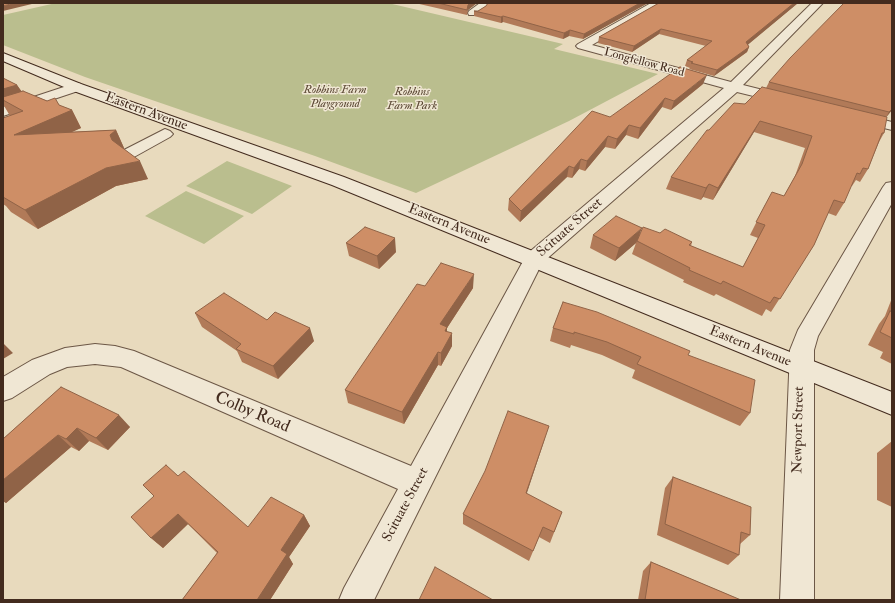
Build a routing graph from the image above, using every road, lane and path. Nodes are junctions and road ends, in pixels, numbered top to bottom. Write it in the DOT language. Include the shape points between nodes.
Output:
graph roads {
  1 [pos="485,3"];
  2 [pos="658,3"];
  3 [pos="818,3"];
  4 [pos="473,13"];
  5 [pos="3,57"];
  6 [pos="76,86"];
  7 [pos="734,87"];
  8 [pos="802,104"];
  9 [pos="3,112"];
  10 [pos="839,113"];
  11 [pos="892,126"];
  12 [pos="165,134"];
  13 [pos="128,154"];
  14 [pos="892,188"];
  15 [pos="534,259"];
  16 [pos="800,367"];
  17 [pos="3,390"];
  18 [pos="892,404"];
  19 [pos="417,483"];
  20 [pos="356,600"];
  21 [pos="797,600"];
  1 -- 4 [label="street"];
  2 -- 7 [label="street, Longfellow Road" via="582,46"];
  3 -- 7 [label="street, Scituate Street"];
  5 -- 6 [label="street, Eastern Avenue"];
  6 -- 9 [label="street"];
  6 -- 15 [label="street, Eastern Avenue" via="338,181"];
  7 -- 8 [label="street, Longfellow Road"];
  7 -- 15 [label="street, Scituate Street"];
  10 -- 11 [label="street"];
  12 -- 13 [label="street"];
  14 -- 16 [label="street, Newport Street" via="806,336"];
  15 -- 16 [label="street, Eastern Avenue"];
  15 -- 19 [label="street, Scituate Street"];
  16 -- 18 [label="street, Eastern Avenue"];
  16 -- 21 [label="street, Newport Street"];
  17 -- 19 [label="street, Colby Road" via="48,363 65,358 84,354 106,354 125,358"];
  19 -- 20 [label="street, Scituate Street"];
}
